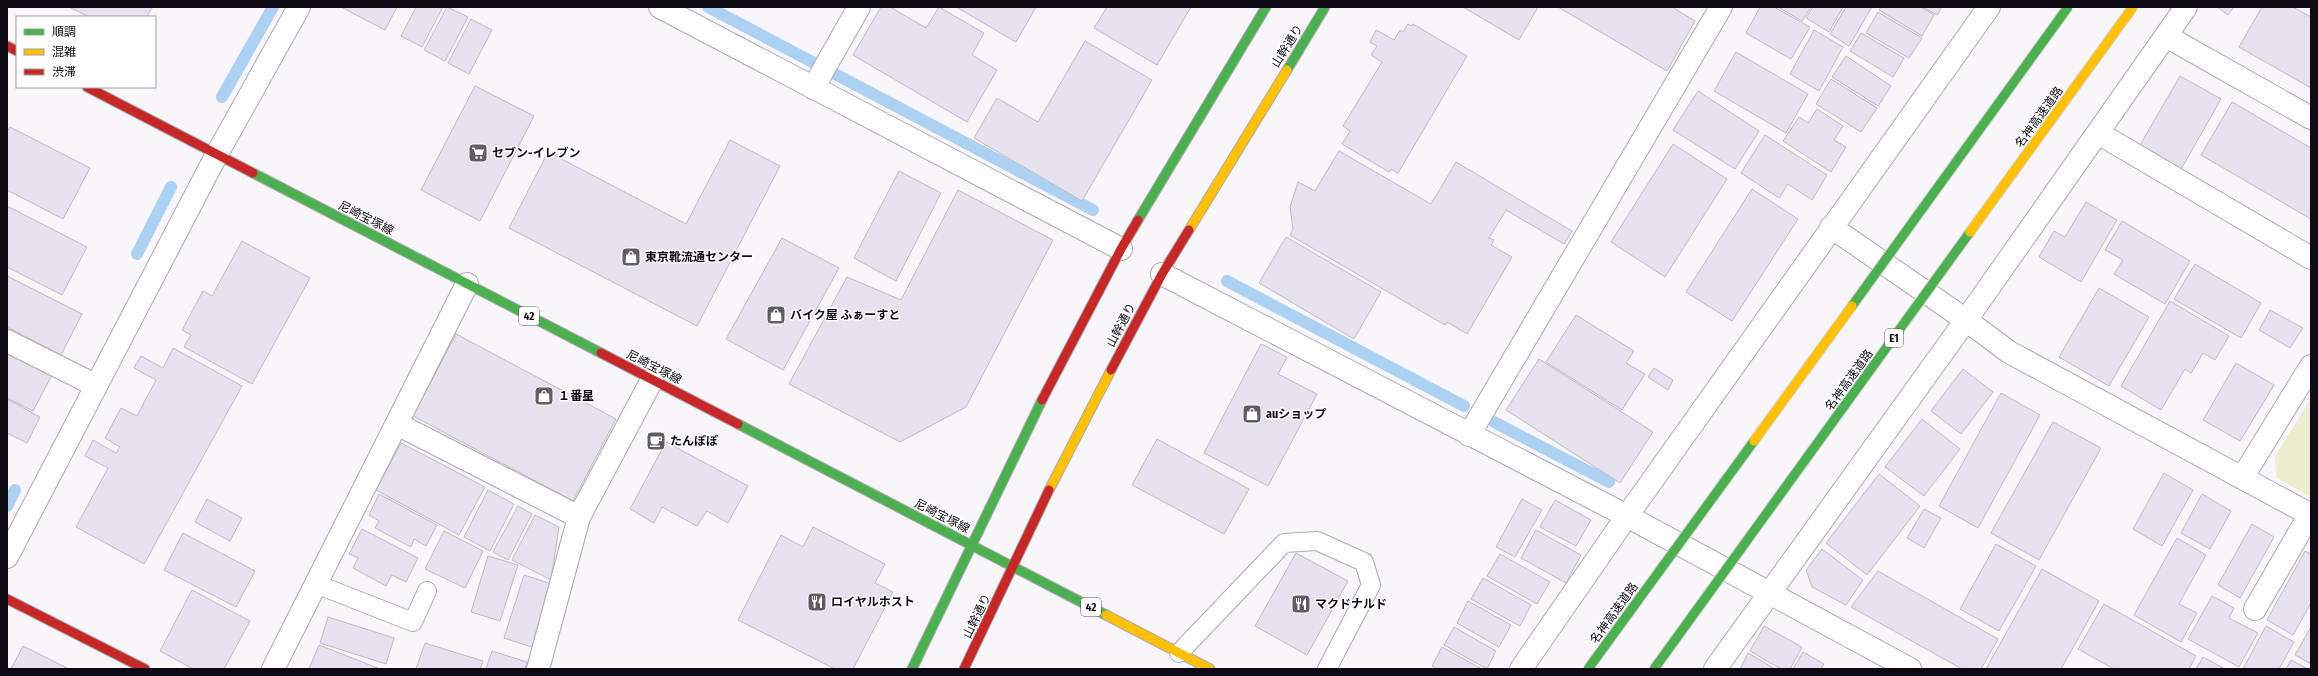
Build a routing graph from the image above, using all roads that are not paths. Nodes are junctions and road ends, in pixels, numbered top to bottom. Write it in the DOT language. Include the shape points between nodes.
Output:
graph roads {
  1 [pos="299,7"];
  2 [pos="660,7"];
  3 [pos="859,7"];
  4 [pos="1266,7"];
  5 [pos="1325,7"];
  6 [pos="1721,7"];
  7 [pos="1989,7"];
  8 [pos="2068,7"];
  9 [pos="2133,7"];
  10 [pos="2186,7"];
  11 [pos="2166,36"];
  12 [pos="7,46"];
  13 [pos="16,50"];
  14 [pos="821,74"];
  15 [pos="89,88"];
  16 [pos="2311,118"];
  17 [pos="2098,133"];
  18 [pos="216,154"];
  19 [pos="1831,227"];
  20 [pos="1121,249"];
  21 [pos="2311,258"];
  22 [pos="1162,274"];
  23 [pos="467,284"];
  24 [pos="1966,320"];
  25 [pos="7,341"];
  26 [pos="2311,366"];
  27 [pos="652,380"];
  28 [pos="95,385"];
  29 [pos="397,424"];
  30 [pos="1469,435"];
  31 [pos="2242,478"];
  32 [pos="2310,514"];
  33 [pos="1627,516"];
  34 [pos="579,517"];
  35 [pos="971,545"];
  36 [pos="7,557"];
  37 [pos="1014,568"];
  38 [pos="316,584"];
  39 [pos="427,591"];
  40 [pos="1769,594"];
  41 [pos="7,600"];
  42 [pos="2255,609"];
  43 [pos="1179,653"];
  44 [pos="145,669"];
  45 [pos="273,669"];
  46 [pos="538,669"];
  47 [pos="912,669"];
  48 [pos="964,669"];
  49 [pos="1210,669"];
  50 [pos="1327,669"];
  51 [pos="1521,669"];
  52 [pos="1588,669"];
  53 [pos="1654,669"];
  54 [pos="1715,669"];
  55 [pos="1910,669"];
  1 -- 18 [label="street"];
  2 -- 14 [label="street"];
  3 -- 14 [label="street"];
  4 -- 20 [label="main road"];
  5 -- 22 [label="main road, 山幹通り"];
  6 -- 30 [label="street"];
  7 -- 19 [label="street"];
  8 -- 52 [label="main road, 名神高速道路, bridge"];
  9 -- 53 [label="main road, 名神高速道路 / E1, bridge"];
  10 -- 11 [label="street"];
  11 -- 16 [label="street"];
  11 -- 17 [label="street"];
  12 -- 13 [label="main road"];
  14 -- 20 [label="street"];
  15 -- 18 [label="main road, 尼崎宝塚線 / 42"];
  17 -- 21 [label="street"];
  17 -- 24 [label="street"];
  18 -- 23 [label="main road, 尼崎宝塚線 / 42"];
  18 -- 28 [label="street"];
  19 -- 24 [label="street"];
  19 -- 33 [label="street"];
  20 -- 35 [label="main road" via="1054,376"];
  22 -- 30 [label="street"];
  22 -- 37 [label="main road, 山幹通り" via="1059,470"];
  23 -- 27 [label="main road, 尼崎宝塚線 / 42"];
  23 -- 29 [label="street"];
  24 -- 31 [label="street" via="2009,352"];
  24 -- 40 [label="street"];
  25 -- 28 [label="street"];
  26 -- 31 [label="street"];
  27 -- 34 [label="street"];
  27 -- 35 [label="main road, 尼崎宝塚線 / 42"];
  28 -- 36 [label="street"];
  29 -- 34 [label="street"];
  29 -- 38 [label="street"];
  30 -- 33 [label="street"];
  31 -- 32 [label="street"];
  32 -- 42 [label="street"];
  33 -- 40 [label="street"];
  33 -- 51 [label="street"];
  34 -- 46 [label="street"];
  35 -- 37 [label="main road, 尼崎宝塚線 / 42"];
  35 -- 47 [label="main road"];
  37 -- 43 [label="main road, 尼崎宝塚線 / 42"];
  37 -- 48 [label="main road, 山幹通り"];
  38 -- 39 [label="lane" via="413,622"];
  38 -- 45 [label="street"];
  40 -- 54 [label="street"];
  40 -- 55 [label="street"];
  41 -- 44 [label="main road"];
  43 -- 49 [label="main road, 尼崎宝塚線 / 42"];
  43 -- 50 [label="lane" via="1284,543 1317,541 1364,562 1370,585"];
}
